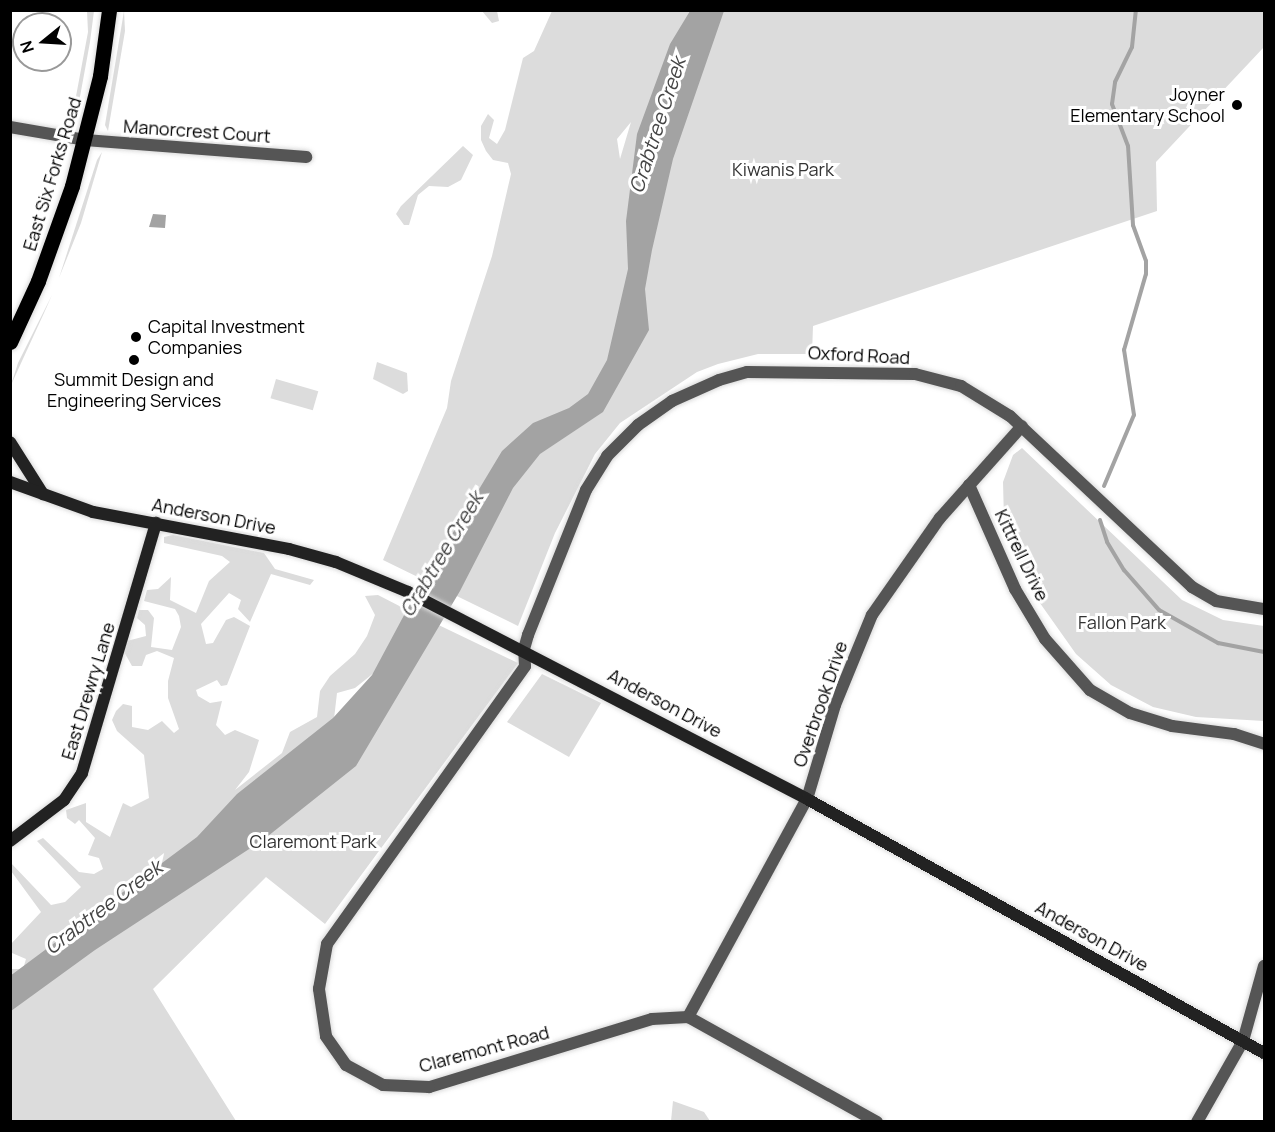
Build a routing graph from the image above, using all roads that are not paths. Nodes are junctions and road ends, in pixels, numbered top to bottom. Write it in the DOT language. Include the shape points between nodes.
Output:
graph roads {
  1 [pos="109,10"];
  2 [pos="10,127"];
  3 [pos="85,141"];
  4 [pos="306,157"];
  5 [pos="10,342"];
  6 [pos="1022,426"];
  7 [pos="10,442"];
  8 [pos="10,482"];
  9 [pos="969,485"];
  10 [pos="43,494"];
  11 [pos="156,524"];
  12 [pos="1264,609"];
  13 [pos="524,649"];
  14 [pos="1264,744"];
  15 [pos="807,799"];
  16 [pos="10,841"];
  17 [pos="1264,966"];
  18 [pos="688,1017"];
  19 [pos="1243,1041"];
  20 [pos="1264,1053"];
  21 [pos="877,1122"];
  22 [pos="1197,1122"];
  1 -- 3 [label="main road, East Six Forks Road"];
  2 -- 3 [label="street"];
  3 -- 4 [label="street, Manorcrest Court"];
  3 -- 5 [label="main road, East Six Forks Road" via="52,244"];
  6 -- 9 [label="street, Overbrook Drive"];
  6 -- 12 [label="street, Oxford Road" via="1192,587 1216,601"];
  6 -- 13 [label="street, Oxford Road" via="961,386 915,375 765,369 688,392 638,425 607,456 586,490"];
  7 -- 10 [label="street"];
  8 -- 10 [label="street, Anderson Drive"];
  9 -- 14 [label="street, Kittrell Drive" via="1015,589 1046,639 1090,690 1140,717 1172,726 1234,734"];
  9 -- 15 [label="street, Overbrook Drive" via="901,571 872,615 835,705"];
  10 -- 11 [label="street, Anderson Drive" via="93,512"];
  11 -- 13 [label="street, Anderson Drive" via="289,549 393,585"];
  11 -- 16 [label="street, East Drewry Lane" via="82,773 64,800"];
  13 -- 15 [label="street, Anderson Drive"];
  13 -- 18 [label="street, Claremont Road" via="525,666 327,944 319,989 326,1036 346,1065 383,1085 429,1087 652,1019"];
  15 -- 18 [label="street, Overbrook Drive"];
  15 -- 19 [label="street, Anderson Drive"];
  17 -- 19 [label="street"];
  18 -- 21 [label="street"];
  19 -- 20 [label="street, Anderson Drive"];
  19 -- 22 [label="street"];
}
